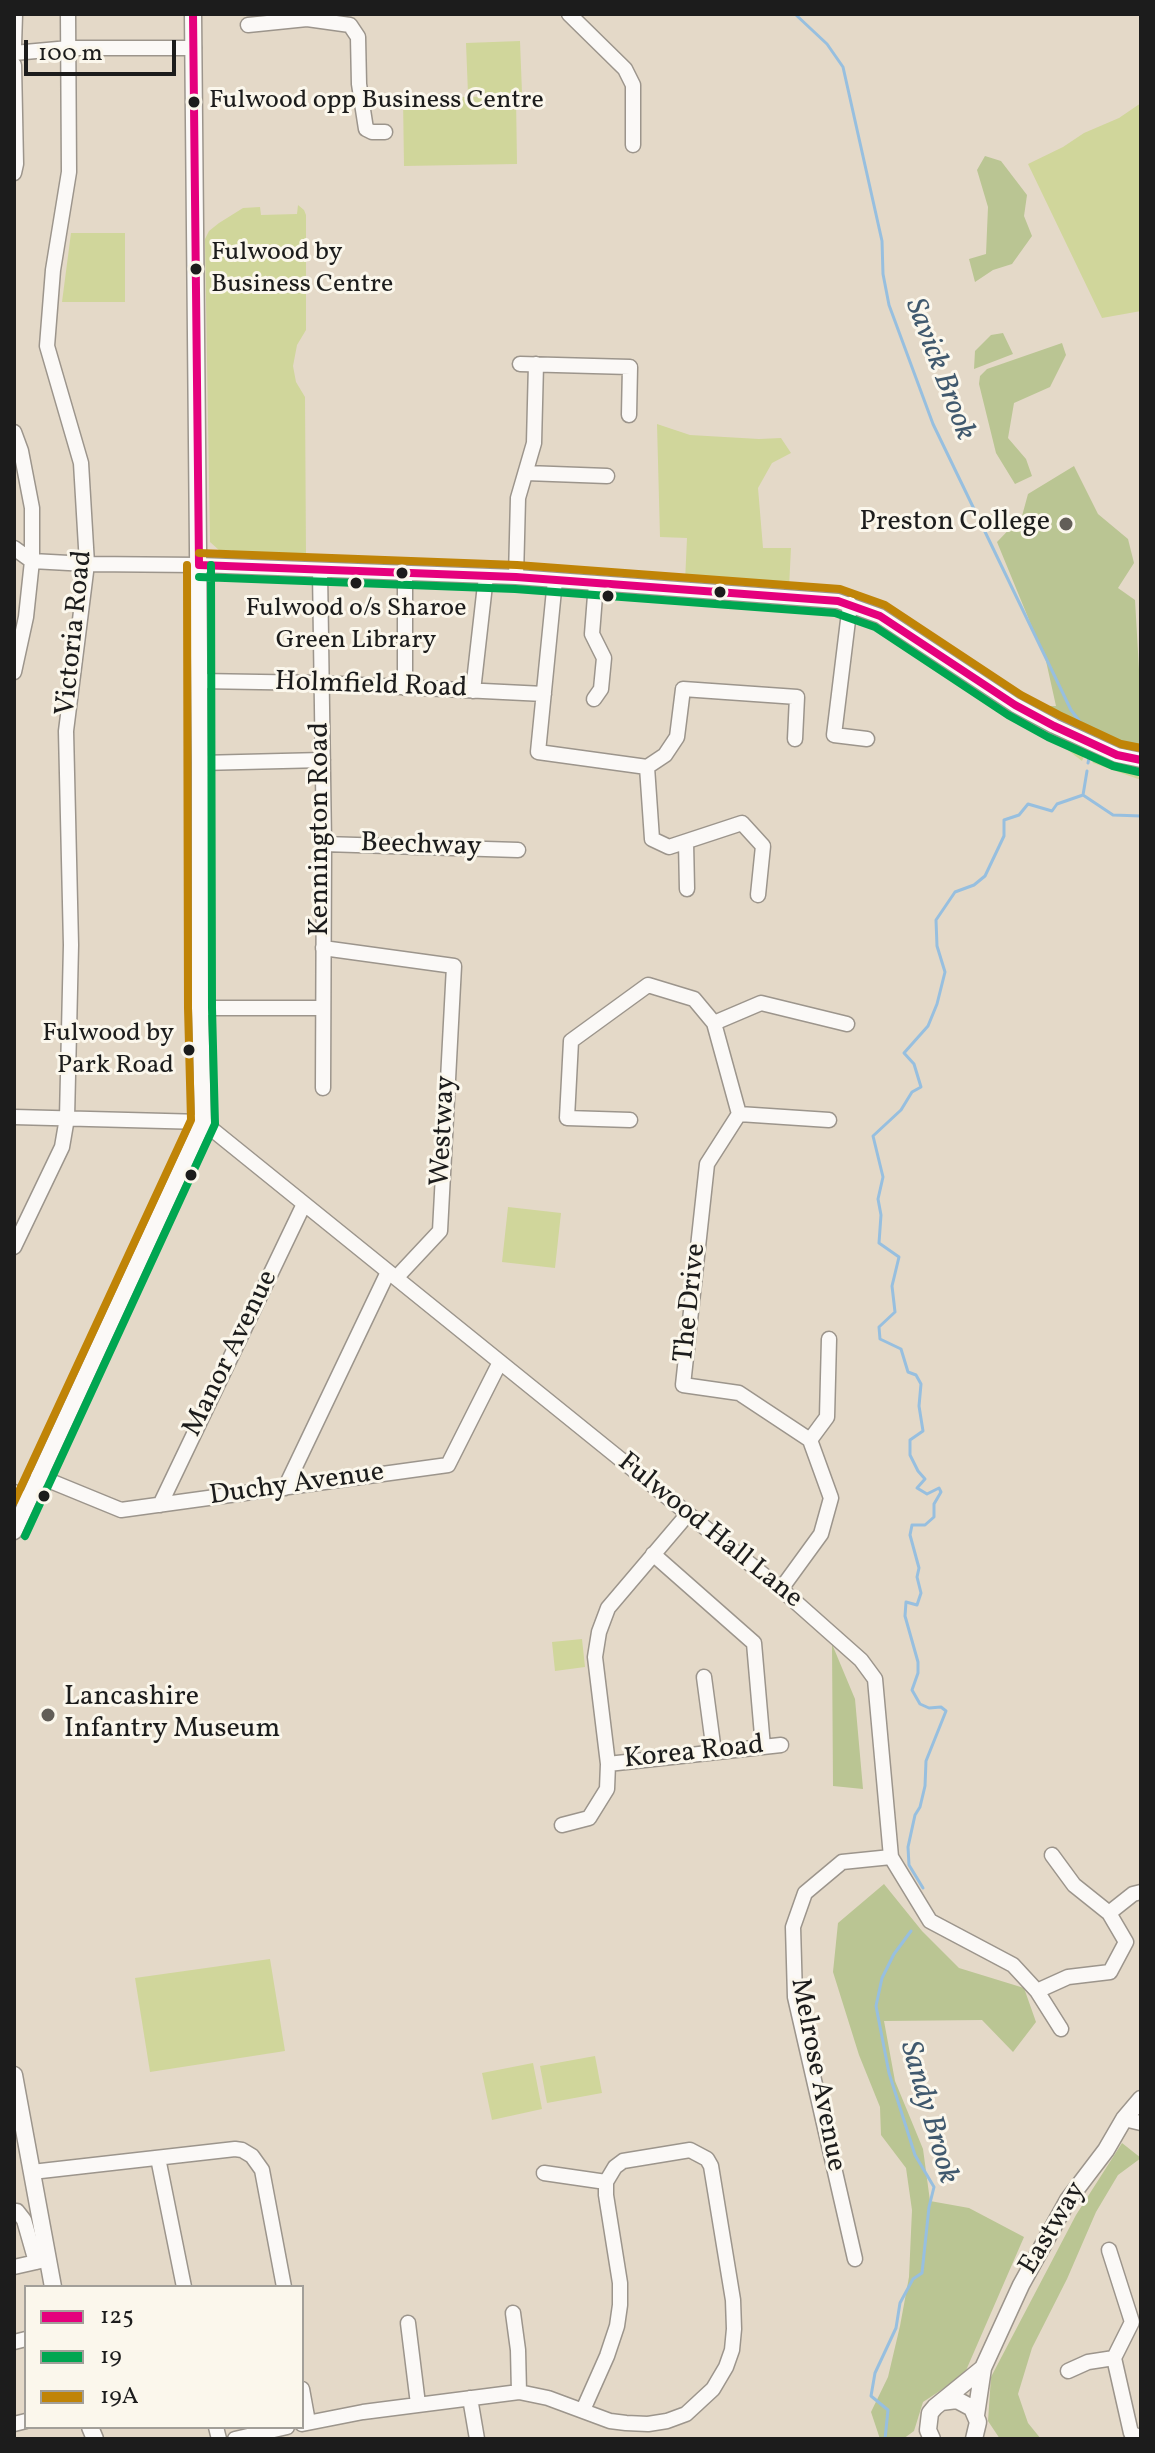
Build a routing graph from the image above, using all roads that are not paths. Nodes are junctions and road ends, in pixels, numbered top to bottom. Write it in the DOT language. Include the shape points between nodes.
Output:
graph roads {
  1 [pos="15,14"];
  2 [pos="68,14"];
  3 [pos="193,14"];
  4 [pos="569,14"];
  5 [pos="307,17"];
  6 [pos="248,25"];
  7 [pos="14,46"];
  8 [pos="69,48"];
  9 [pos="194,48"];
  10 [pos="14,53"];
  11 [pos="14,65"];
  12 [pos="385,132"];
  13 [pos="633,145"];
  14 [pos="14,173"];
  15 [pos="520,364"];
  16 [pos="536,364"];
  17 [pos="629,415"];
  18 [pos="14,432"];
  19 [pos="526,473"];
  20 [pos="607,476"];
  21 [pos="14,548"];
  22 [pos="32,561"];
  23 [pos="87,564"];
  24 [pos="199,565"];
  25 [pos="320,571"];
  26 [pos="405,574"];
  27 [pos="486,576"];
  28 [pos="516,577"];
  29 [pos="555,580"];
  30 [pos="596,583"];
  31 [pos="850,604"];
  32 [pos="14,672"];
  33 [pos="199,681"];
  34 [pos="321,683"];
  35 [pos="405,688"];
  36 [pos="473,691"];
  37 [pos="544,694"];
  38 [pos="594,699"];
  39 [pos="795,739"];
  40 [pos="867,739"];
  41 [pos="323,760"];
  42 [pos="1141,760"];
  43 [pos="200,763"];
  44 [pos="647,767"];
  45 [pos="686,842"];
  46 [pos="324,844"];
  47 [pos="518,850"];
  48 [pos="687,889"];
  49 [pos="758,895"];
  50 [pos="323,948"];
  51 [pos="200,1008"];
  52 [pos="323,1008"];
  53 [pos="714,1023"];
  54 [pos="847,1024"];
  55 [pos="323,1088"];
  56 [pos="739,1114"];
  57 [pos="14,1117"];
  58 [pos="67,1118"];
  59 [pos="630,1120"];
  60 [pos="829,1120"];
  61 [pos="203,1122"];
  62 [pos="304,1204"];
  63 [pos="14,1247"];
  64 [pos="392,1275"];
  65 [pos="829,1339"];
  66 [pos="500,1362"];
  67 [pos="810,1440"];
  68 [pos="38,1476"];
  69 [pos="285,1488"];
  70 [pos="20,1497"];
  71 [pos="160,1505"];
  72 [pos="687,1515"];
  73 [pos="14,1531"];
  74 [pos="653,1554"];
  75 [pos="781,1589"];
  76 [pos="704,1677"];
  77 [pos="781,1745"];
  78 [pos="763,1747"];
  79 [pos="714,1752"];
  80 [pos="608,1764"];
  81 [pos="562,1825"];
  82 [pos="1052,1855"];
  83 [pos="891,1857"];
  84 [pos="1141,1892"];
  85 [pos="1109,1913"];
  86 [pos="1126,1942"];
  87 [pos="1141,1946"];
  88 [pos="1037,1991"];
  89 [pos="1061,2029"];
  90 [pos="14,2075"];
  91 [pos="1140,2104"];
  92 [pos="1124,2119"];
  93 [pos="1141,2123"];
  94 [pos="158,2158"];
  95 [pos="32,2172"];
  96 [pos="544,2173"];
  97 [pos="606,2182"];
  98 [pos="14,2211"];
  99 [pos="1109,2250"];
  100 [pos="855,2259"];
  101 [pos="42,2260"];
  102 [pos="14,2267"];
  103 [pos="52,2285"];
  104 [pos="184,2285"];
  105 [pos="284,2285"];
  106 [pos="512,2313"];
  107 [pos="408,2323"];
  108 [pos="1137,2323"];
  109 [pos="1114,2358"];
  110 [pos="983,2368"];
  111 [pos="1068,2371"];
  112 [pos="519,2392"];
  113 [pos="470,2398"];
  114 [pos="941,2402"];
  115 [pos="418,2404"];
  116 [pos="583,2410"];
  117 [pos="977,2418"];
  118 [pos="305,2423"];
  119 [pos="278,2429"];
  120 [pos="928,2436"];
  121 [pos="1131,2437"];
  122 [pos="235,2439"];
  123 [pos="477,2439"];
  124 [pos="974,2439"];
  125 [pos="988,2439"];
  1 -- 7 [label="street"];
  2 -- 8 [label="street, Victoria Road"];
  3 -- 9 [label="main road"];
  4 -- 13 [label="street" via="625,69 633,85"];
  5 -- 6 [label="street"];
  5 -- 12 [label="street" via="350,25 358,37 366,129"];
  8 -- 9 [label="street"];
  8 -- 10 [label="street"];
  8 -- 23 [label="street, Victoria Road" via="69,172 47,346 81,463"];
  9 -- 24 [label="main road"];
  11 -- 14 [label="street"];
  15 -- 16 [label="street"];
  16 -- 17 [label="street" via="630,367"];
  16 -- 19 [label="street" via="534,443"];
  18 -- 22 [label="street" via="32,508"];
  19 -- 20 [label="street"];
  19 -- 28 [label="street" via="518,498"];
  21 -- 22 [label="street"];
  22 -- 23 [label="street"];
  22 -- 32 [label="street"];
  23 -- 24 [label="street"];
  23 -- 58 [label="street, Victoria Road" via="66,731 71,945"];
  24 -- 25 [label="street"];
  24 -- 33 [label="main road"];
  25 -- 26 [label="street"];
  25 -- 34 [label="street, Kennington Road"];
  26 -- 27 [label="street"];
  26 -- 35 [label="street"];
  27 -- 28 [label="street"];
  27 -- 36 [label="street"];
  28 -- 29 [label="street"];
  29 -- 30 [label="street"];
  29 -- 37 [label="street"];
  30 -- 31 [label="street"];
  30 -- 38 [label="street" via="592,634 604,658 601,689"];
  31 -- 40 [label="street" via="834,735"];
  31 -- 42 [label="street" via="880,616 1015,705 1117,755"];
  33 -- 34 [label="street, Holmfield Road"];
  33 -- 43 [label="main road"];
  34 -- 35 [label="street, Holmfield Road"];
  34 -- 41 [label="street, Kennington Road"];
  35 -- 36 [label="street, Holmfield Road"];
  36 -- 37 [label="street, Holmfield Road"];
  37 -- 44 [label="street" via="538,752"];
  39 -- 44 [label="street" via="797,697 683,689 677,737 665,755"];
  41 -- 43 [label="street"];
  41 -- 46 [label="street, Kennington Road"];
  43 -- 51 [label="main road"];
  44 -- 45 [label="street" via="652,839 669,847"];
  45 -- 48 [label="street"];
  45 -- 49 [label="street" via="742,823 763,846"];
  46 -- 47 [label="street, Beechway"];
  46 -- 50 [label="street, Kennington Road"];
  50 -- 52 [label="street, Kennington Road"];
  50 -- 64 [label="street, Westway" via="454,966 440,1231"];
  51 -- 52 [label="street"];
  51 -- 61 [label="main road"];
  52 -- 55 [label="street, Kennington Road"];
  53 -- 54 [label="street" via="761,1003"];
  53 -- 56 [label="street"];
  53 -- 59 [label="street" via="694,999 648,985 571,1041 567,1118"];
  56 -- 60 [label="street"];
  56 -- 67 [label="street, The Drive" via="707,1164 683,1385 739,1393"];
  57 -- 58 [label="street"];
  58 -- 61 [label="street"];
  58 -- 63 [label="street, Victoria Road" via="62,1147"];
  61 -- 62 [label="street, Fulwood Hall Lane"];
  61 -- 68 [label="main road"];
  62 -- 64 [label="street, Fulwood Hall Lane"];
  62 -- 71 [label="street, Manor Avenue"];
  64 -- 66 [label="street, Fulwood Hall Lane"];
  64 -- 69 [label="street, Westway"];
  65 -- 67 [label="street" via="827,1417"];
  66 -- 69 [label="street, Duchy Avenue" via="448,1465"];
  66 -- 72 [label="street, Fulwood Hall Lane"];
  67 -- 75 [label="street" via="831,1498 821,1534"];
  68 -- 70 [label="main road"];
  68 -- 71 [label="street, Duchy Avenue" via="121,1510"];
  69 -- 71 [label="street, Duchy Avenue"];
  70 -- 73 [label="main road"];
  72 -- 74 [label="street"];
  72 -- 75 [label="street, Fulwood Hall Lane"];
  74 -- 78 [label="street" via="754,1643"];
  74 -- 80 [label="street" via="608,1608 599,1632 595,1657"];
  75 -- 83 [label="street, Fulwood Hall Lane" via="861,1660 875,1679"];
  76 -- 79 [label="street"];
  77 -- 78 [label="street, Korea Road"];
  78 -- 79 [label="street, Korea Road"];
  79 -- 80 [label="street, Korea Road"];
  80 -- 81 [label="street" via="607,1789 589,1818"];
  82 -- 85 [label="street" via="1074,1885"];
  83 -- 88 [label="street, Fulwood Hall Lane" via="930,1921 1013,1965"];
  83 -- 100 [label="street, Melrose Avenue" via="842,1862 805,1893 793,1927 795,1997"];
  84 -- 85 [label="street"];
  85 -- 86 [label="street"];
  86 -- 87 [label="street"];
  86 -- 88 [label="street" via="1110,1972 1068,1977"];
  88 -- 89 [label="street, Fulwood Hall Lane"];
  90 -- 95 [label="main road"];
  91 -- 92 [label="main road, Eastway"];
  92 -- 93 [label="street"];
  92 -- 110 [label="main road, Eastway" via="1068,2200"];
  94 -- 95 [label="street"];
  94 -- 104 [label="street"];
  94 -- 105 [label="street" via="235,2149 252,2156 262,2170"];
  95 -- 101 [label="main road"];
  96 -- 97 [label="street"];
  97 -- 116 [label="street" via="620,2305 607,2356"];
  97 -- 116 [label="street" via="623,2161 690,2150 707,2159 733,2300 732,2350 713,2389 686,2414 648,2424 610,2421"];
  98 -- 101 [label="street" via="24,2220"];
  99 -- 108 [label="street"];
  101 -- 102 [label="street"];
  101 -- 103 [label="main road"];
  106 -- 112 [label="street"];
  107 -- 115 [label="street"];
  108 -- 109 [label="street"];
  109 -- 111 [label="street"];
  109 -- 121 [label="street"];
  110 -- 114 [label="main road, Eastway"];
  110 -- 117 [label="main road, Eastway"];
  112 -- 113 [label="street"];
  112 -- 116 [label="street"];
  113 -- 115 [label="street"];
  113 -- 123 [label="street"];
  114 -- 117 [label="main road" via="957,2400 972,2408"];
  114 -- 120 [label="main road" via="930,2413"];
  115 -- 118 [label="street"];
  117 -- 124 [label="main road, Eastway"];
  117 -- 125 [label="main road"];
  119 -- 122 [label="street"];
}
